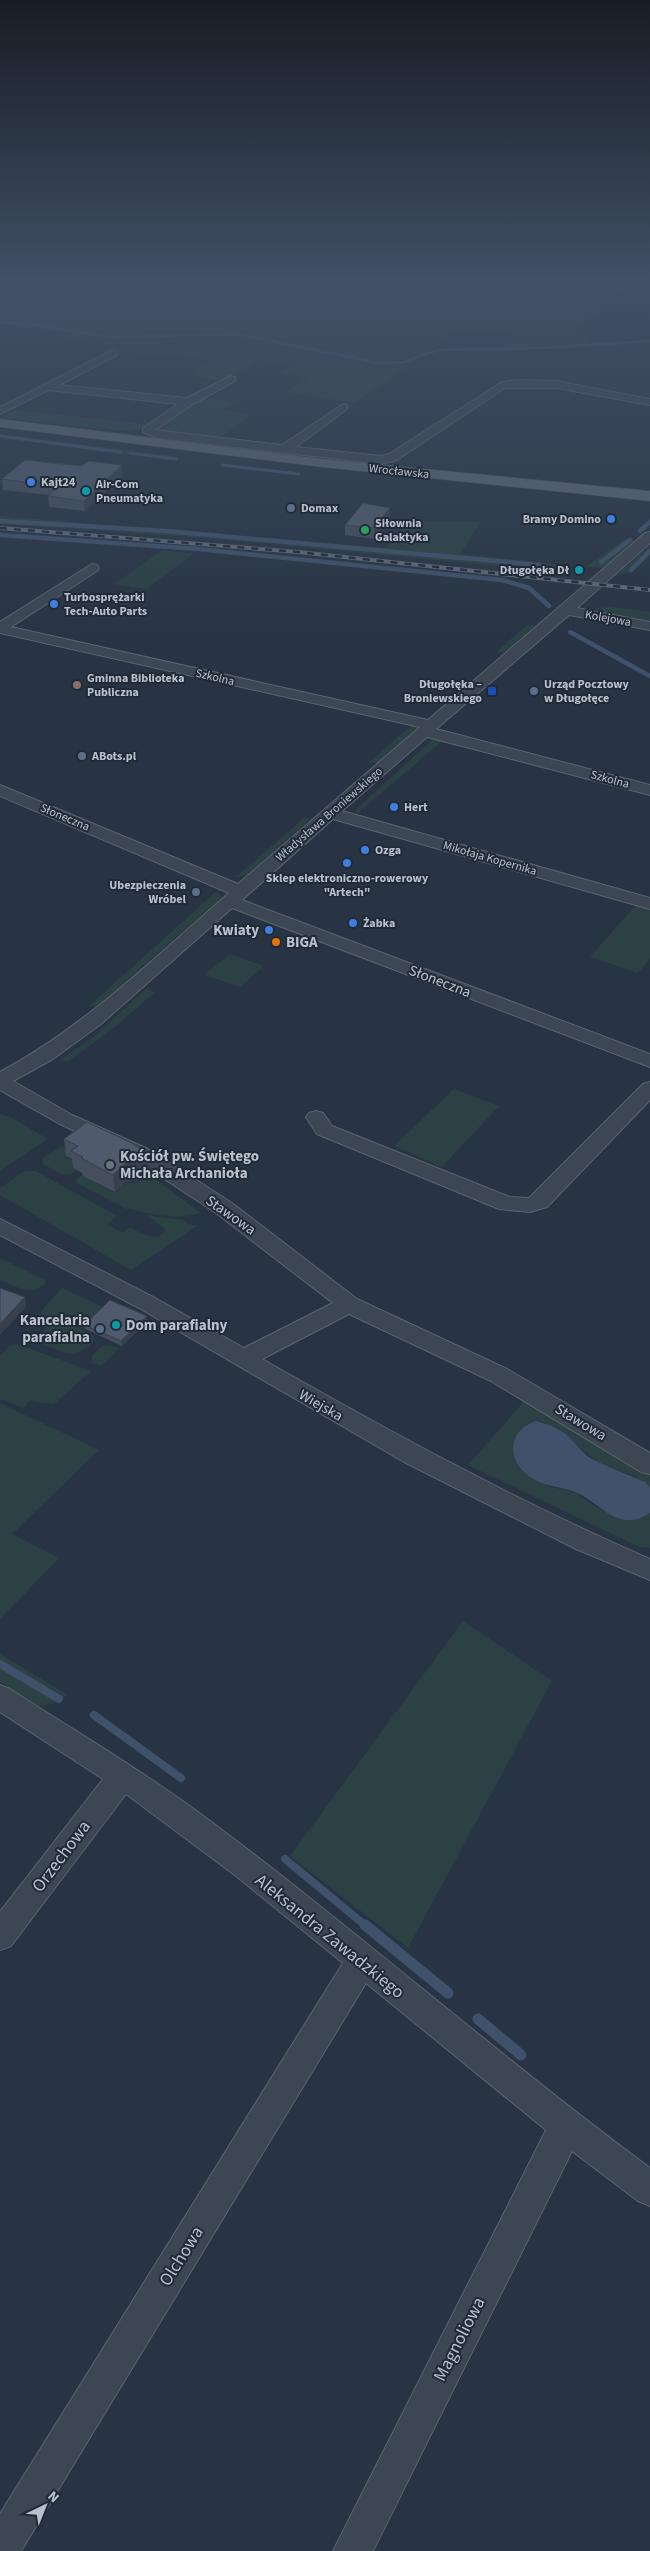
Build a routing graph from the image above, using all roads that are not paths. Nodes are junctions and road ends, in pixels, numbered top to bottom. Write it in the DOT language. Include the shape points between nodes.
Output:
graph roads {
  1 [pos="21,400"];
  2 [pos="171,400"];
  3 [pos="193,400"];
  4 [pos="479,400"];
  5 [pos="189,402"];
  6 [pos="342,407"];
  7 [pos="0,411"];
  8 [pos="0,423"];
  9 [pos="0,430"];
  10 [pos="285,449"];
  11 [pos="650,496"];
  12 [pos="650,503"];
  13 [pos="650,536"];
  14 [pos="92,568"];
  15 [pos="567,610"];
  16 [pos="650,626"];
  17 [pos="0,628"];
  18 [pos="428,728"];
  19 [pos="0,790"];
  20 [pos="650,790"];
  21 [pos="330,813"];
  22 [pos="235,896"];
  23 [pos="650,904"];
  24 [pos="650,1061"];
  25 [pos="0,1081"];
  26 [pos="650,1088"];
  27 [pos="316,1117"];
  28 [pos="0,1226"];
  29 [pos="348,1304"];
  30 [pos="242,1359"];
  31 [pos="650,1465"];
  32 [pos="650,1570"];
  33 [pos="0,1697"];
  34 [pos="122,1777"];
  35 [pos="0,1936"];
  36 [pos="361,1962"];
  37 [pos="567,2128"];
  38 [pos="650,2189"];
  39 [pos="0,2550"];
  40 [pos="352,2551"];
  1 -- 7 [label="street"];
  2 -- 5 [label="street"];
  3 -- 5 [label="street"];
  4 -- 10 [label="street" via="387,459"];
  5 -- 10 [label="street" via="148,428 149,432"];
  6 -- 10 [label="street"];
  8 -- 11 [label="main road, Wrocławska" via="322,463"];
  9 -- 12 [label="main road, Wrocławska" via="322,470"];
  13 -- 15 [label="street, Władysława Broniewskiego"];
  14 -- 17 [label="street, Szkolna"];
  15 -- 16 [label="street, Kolejowa"];
  15 -- 18 [label="street, Władysława Broniewskiego"];
  17 -- 18 [label="street, Szkolna"];
  18 -- 20 [label="street, Szkolna"];
  18 -- 21 [label="street, Władysława Broniewskiego"];
  19 -- 22 [label="street, Słoneczna"];
  21 -- 22 [label="street, Władysława Broniewskiego"];
  21 -- 23 [label="street, Mikołaja Kopernika"];
  22 -- 24 [label="street, Słoneczna"];
  22 -- 25 [label="street, Władysława Broniewskiego" via="74,1037"];
  25 -- 29 [label="street, Stawowa" via="65,1119 141,1154 239,1219"];
  26 -- 27 [label="street" via="545,1196 530,1206 507,1204 324,1130"];
  28 -- 30 [label="street, Wiejska" via="146,1303"];
  29 -- 30 [label="street"];
  29 -- 31 [label="street, Stawowa" via="499,1375"];
  30 -- 32 [label="street, Wiejska" via="413,1456 585,1542"];
  33 -- 34 [label="street, Aleksandra Zawadzkiego"];
  34 -- 35 [label="street, Orzechowa"];
  34 -- 36 [label="street, Aleksandra Zawadzkiego" via="186,1820 251,1870"];
  36 -- 37 [label="street, Aleksandra Zawadzkiego"];
  36 -- 39 [label="street, Olchowa"];
  37 -- 38 [label="street, Aleksandra Zawadzkiego"];
  37 -- 40 [label="street, Magnoliowa"];
}
